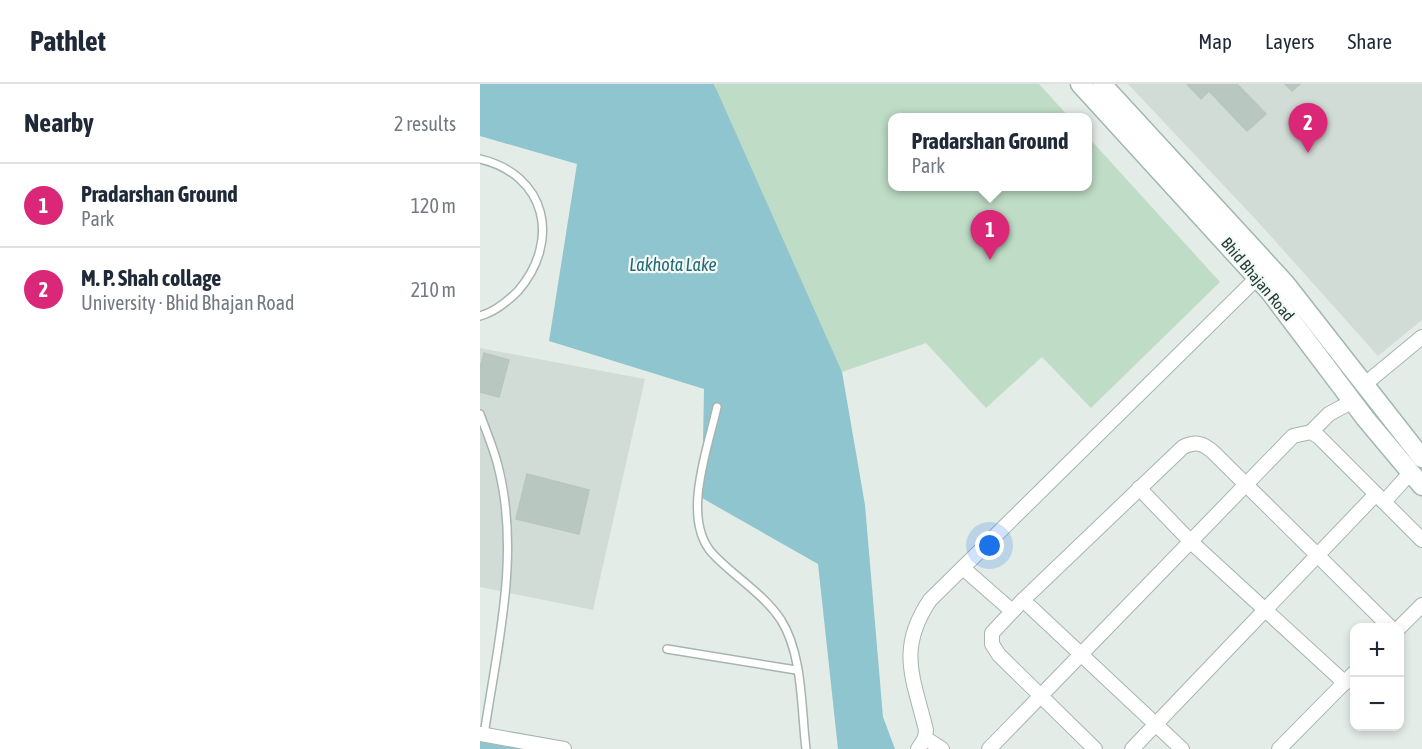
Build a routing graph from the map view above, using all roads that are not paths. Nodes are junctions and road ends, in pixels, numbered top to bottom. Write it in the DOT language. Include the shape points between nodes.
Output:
graph roads {
  1 [pos="1080,84"];
  2 [pos="1102,84"];
  3 [pos="480,159"];
  4 [pos="1263,272"];
  5 [pos="480,316"];
  6 [pos="1422,338"];
  7 [pos="1365,384"];
  8 [pos="1353,400"];
  9 [pos="717,407"];
  10 [pos="480,414"];
  11 [pos="1311,432"];
  12 [pos="1419,462"];
  13 [pos="1246,483"];
  14 [pos="1139,488"];
  15 [pos="1380,498"];
  16 [pos="1422,540"];
  17 [pos="1190,541"];
  18 [pos="1319,554"];
  19 [pos="963,568"];
  20 [pos="1023,600"];
  21 [pos="1422,604"];
  22 [pos="1266,609"];
  23 [pos="1012,611"];
  24 [pos="1387,623"];
  25 [pos="1403,623"];
  26 [pos="667,649"];
  27 [pos="1080,656"];
  28 [pos="796,670"];
  29 [pos="1350,678"];
  30 [pos="1040,697"];
  31 [pos="1155,724"];
  32 [pos="482,734"];
  33 [pos="921,744"];
  34 [pos="564,749"];
  35 [pos="806,749"];
  36 [pos="942,749"];
  37 [pos="989,749"];
  38 [pos="1095,749"];
  39 [pos="1132,749"];
  40 [pos="1182,749"];
  41 [pos="1279,749"];
  1 -- 4 [label="main road, Bhid Bhajan Road"];
  2 -- 4 [label="main road, Bhid Bhajan Road"];
  3 -- 5 [label="lane" via="520,177 535,197 543,221 542,249 529,277 511,298"];
  4 -- 7 [label="main road, Bhid Bhajan Road"];
  4 -- 8 [label="main road, Bhid Bhajan Road"];
  4 -- 19 [label="street"];
  6 -- 7 [label="street"];
  7 -- 12 [label="main road, Bhid Bhajan Road"];
  8 -- 11 [label="street" via="1329,414"];
  8 -- 12 [label="main road, Bhid Bhajan Road"];
  9 -- 28 [label="lane" via="697,503 702,539 780,619 792,643"];
  10 -- 32 [label="lane" via="498,466 507,539 507,582"];
  11 -- 13 [label="street" via="1293,436"];
  11 -- 15 [label="street" via="1329,445"];
  12 -- 15 [label="street"];
  13 -- 14 [label="street" via="1204,444 1193,442"];
  13 -- 17 [label="street"];
  13 -- 18 [label="street"];
  14 -- 17 [label="street"];
  14 -- 20 [label="street"];
  15 -- 16 [label="street"];
  15 -- 18 [label="street"];
  17 -- 22 [label="street"];
  17 -- 27 [label="street"];
  18 -- 22 [label="street"];
  18 -- 24 [label="street"];
  19 -- 23 [label="street"];
  19 -- 33 [label="street" via="930,600 912,632 910,653 926,730"];
  20 -- 23 [label="street"];
  20 -- 27 [label="street"];
  21 -- 25 [label="street"];
  22 -- 29 [label="street"];
  22 -- 31 [label="street"];
  23 -- 30 [label="street" via="992,633 992,644"];
  26 -- 28 [label="lane"];
  27 -- 30 [label="street"];
  27 -- 31 [label="street"];
  28 -- 35 [label="lane"];
  29 -- 41 [label="street"];
  30 -- 37 [label="street"];
  30 -- 38 [label="street"];
  31 -- 39 [label="street"];
  31 -- 40 [label="street"];
  32 -- 34 [label="street"];
  33 -- 36 [label="street"];
}
